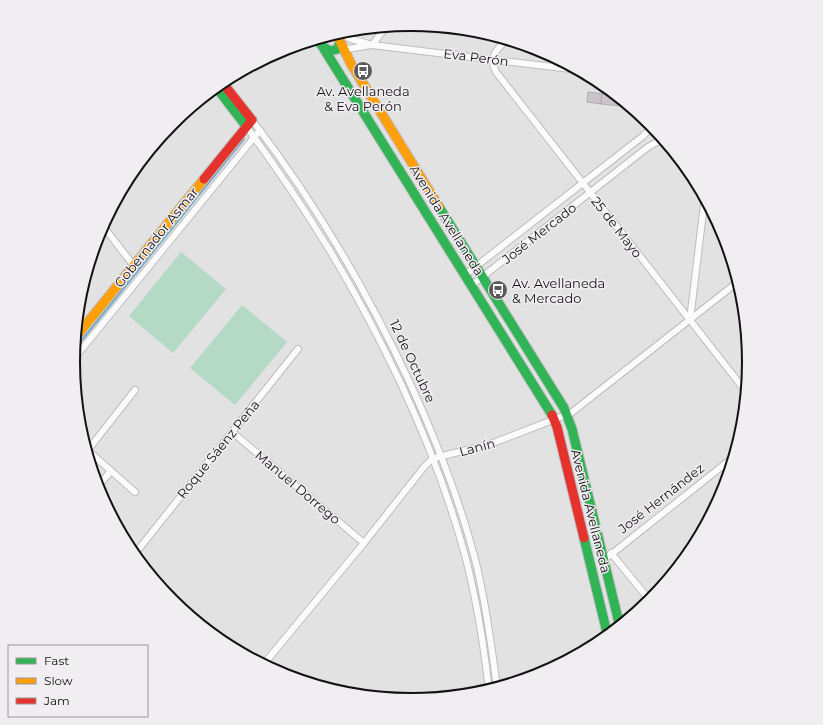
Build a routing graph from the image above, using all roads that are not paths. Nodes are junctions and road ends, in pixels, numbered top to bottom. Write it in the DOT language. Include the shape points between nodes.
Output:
graph roads {
  1 [pos="382,33"];
  2 [pos="345,38"];
  3 [pos="339,39"];
  4 [pos="339,39"];
  5 [pos="322,44"];
  6 [pos="503,44"];
  7 [pos="372,45"];
  8 [pos="328,50"];
  9 [pos="344,50"];
  10 [pos="493,60"];
  11 [pos="564,68"];
  12 [pos="226,88"];
  13 [pos="221,92"];
  14 [pos="249,123"];
  15 [pos="260,130"];
  16 [pos="648,130"];
  17 [pos="254,137"];
  18 [pos="659,142"];
  19 [pos="583,184"];
  20 [pos="590,193"];
  21 [pos="704,206"];
  22 [pos="107,231"];
  23 [pos="134,266"];
  24 [pos="477,266"];
  25 [pos="466,275"];
  26 [pos="484,276"];
  27 [pos="472,285"];
  28 [pos="734,285"];
  29 [pos="690,320"];
  30 [pos="82,329"];
  31 [pos="298,349"];
  32 [pos="81,351"];
  33 [pos="742,386"];
  34 [pos="135,390"];
  35 [pos="567,414"];
  36 [pos="554,420"];
  37 [pos="232,432"];
  38 [pos="90,445"];
  39 [pos="93,455"];
  40 [pos="441,456"];
  41 [pos="433,459"];
  42 [pos="727,462"];
  43 [pos="111,471"];
  44 [pos="102,481"];
  45 [pos="135,492"];
  46 [pos="364,543"];
  47 [pos="138,550"];
  48 [pos="611,553"];
  49 [pos="604,560"];
  50 [pos="590,563"];
  51 [pos="646,596"];
  52 [pos="619,621"];
  53 [pos="606,630"];
  54 [pos="267,661"];
  55 [pos="496,683"];
  56 [pos="489,685"];
  1 -- 7 [label="street"];
  2 -- 7 [label="street, Eva Perón"];
  3 -- 9 [label="street, Avenida Avellaneda"];
  4 -- 8 [label="street" via="340,46"];
  5 -- 8 [label="street, Avenida Avellaneda"];
  6 -- 10 [label="street" via="495,51"];
  7 -- 9 [label="street, Eva Perón"];
  7 -- 10 [label="street, Eva Perón"];
  8 -- 9 [label="street, Eva Perón"];
  8 -- 25 [label="street, Avenida Avellaneda"];
  9 -- 24 [label="street, Avenida Avellaneda"];
  10 -- 11 [label="street, Eva Perón"];
  10 -- 19 [label="street, 25 de Mayo" via="498,76"];
  12 -- 14 [label="street, 12 de Octubre"];
  13 -- 14 [label="street, 12 de Octubre"];
  14 -- 15 [label="street, 12 de Octubre"];
  14 -- 17 [label="street, 12 de Octubre"];
  14 -- 23 [label="street, Gobernador Asmar"];
  15 -- 17 [label="street, Gobernador Asmar"];
  15 -- 40 [label="street, 12 de Octubre" via="319,216 366,296 394,349"];
  16 -- 19 [label="street, José Mercado"];
  17 -- 32 [label="street, Gobernador Asmar"];
  17 -- 41 [label="street, 12 de Octubre" via="313,224 358,299 382,345"];
  18 -- 20 [label="street, José Mercado" via="648,147"];
  19 -- 20 [label="street, 25 de Mayo"];
  19 -- 24 [label="street, José Mercado"];
  20 -- 26 [label="street, José Mercado"];
  20 -- 29 [label="street, 25 de Mayo"];
  21 -- 29 [label="street"];
  22 -- 23 [label="street"];
  23 -- 30 [label="street, Gobernador Asmar"];
  24 -- 25 [label="street, José Mercado"];
  24 -- 26 [label="street, Avenida Avellaneda"];
  25 -- 27 [label="street, Avenida Avellaneda"];
  26 -- 27 [label="street, José Mercado"];
  26 -- 35 [label="street, Avenida Avellaneda"];
  27 -- 36 [label="street, Avenida Avellaneda"];
  28 -- 29 [label="street, Lanín"];
  29 -- 33 [label="street, 25 de Mayo"];
  29 -- 35 [label="street, Lanín"];
  31 -- 37 [label="street, Roque Sáenz Peña"];
  34 -- 38 [label="street"];
  35 -- 36 [label="street, Lanín"];
  35 -- 49 [label="street, Avenida Avellaneda"];
  36 -- 40 [label="street, Lanín" via="484,447"];
  36 -- 50 [label="street, Avenida Avellaneda"];
  37 -- 46 [label="street, Manuel Dorrego"];
  37 -- 47 [label="street, Roque Sáenz Peña"];
  39 -- 43 [label="street"];
  40 -- 41 [label="street, Lanín"];
  40 -- 55 [label="street, 12 de Octubre" via="458,501 477,568"];
  41 -- 46 [label="street, Lanín"];
  41 -- 56 [label="street, 12 de Octubre" via="469,571 481,627"];
  42 -- 48 [label="street, José Hernández"];
  43 -- 44 [label="street"];
  43 -- 45 [label="street"];
  46 -- 54 [label="street, Lanín"];
  48 -- 49 [label="street, José Hernández"];
  48 -- 51 [label="street"];
  49 -- 50 [label="street, José Hernández" via="599,568 593,567"];
  49 -- 52 [label="street, Avenida Avellaneda"];
  50 -- 53 [label="street, Avenida Avellaneda"];
}
